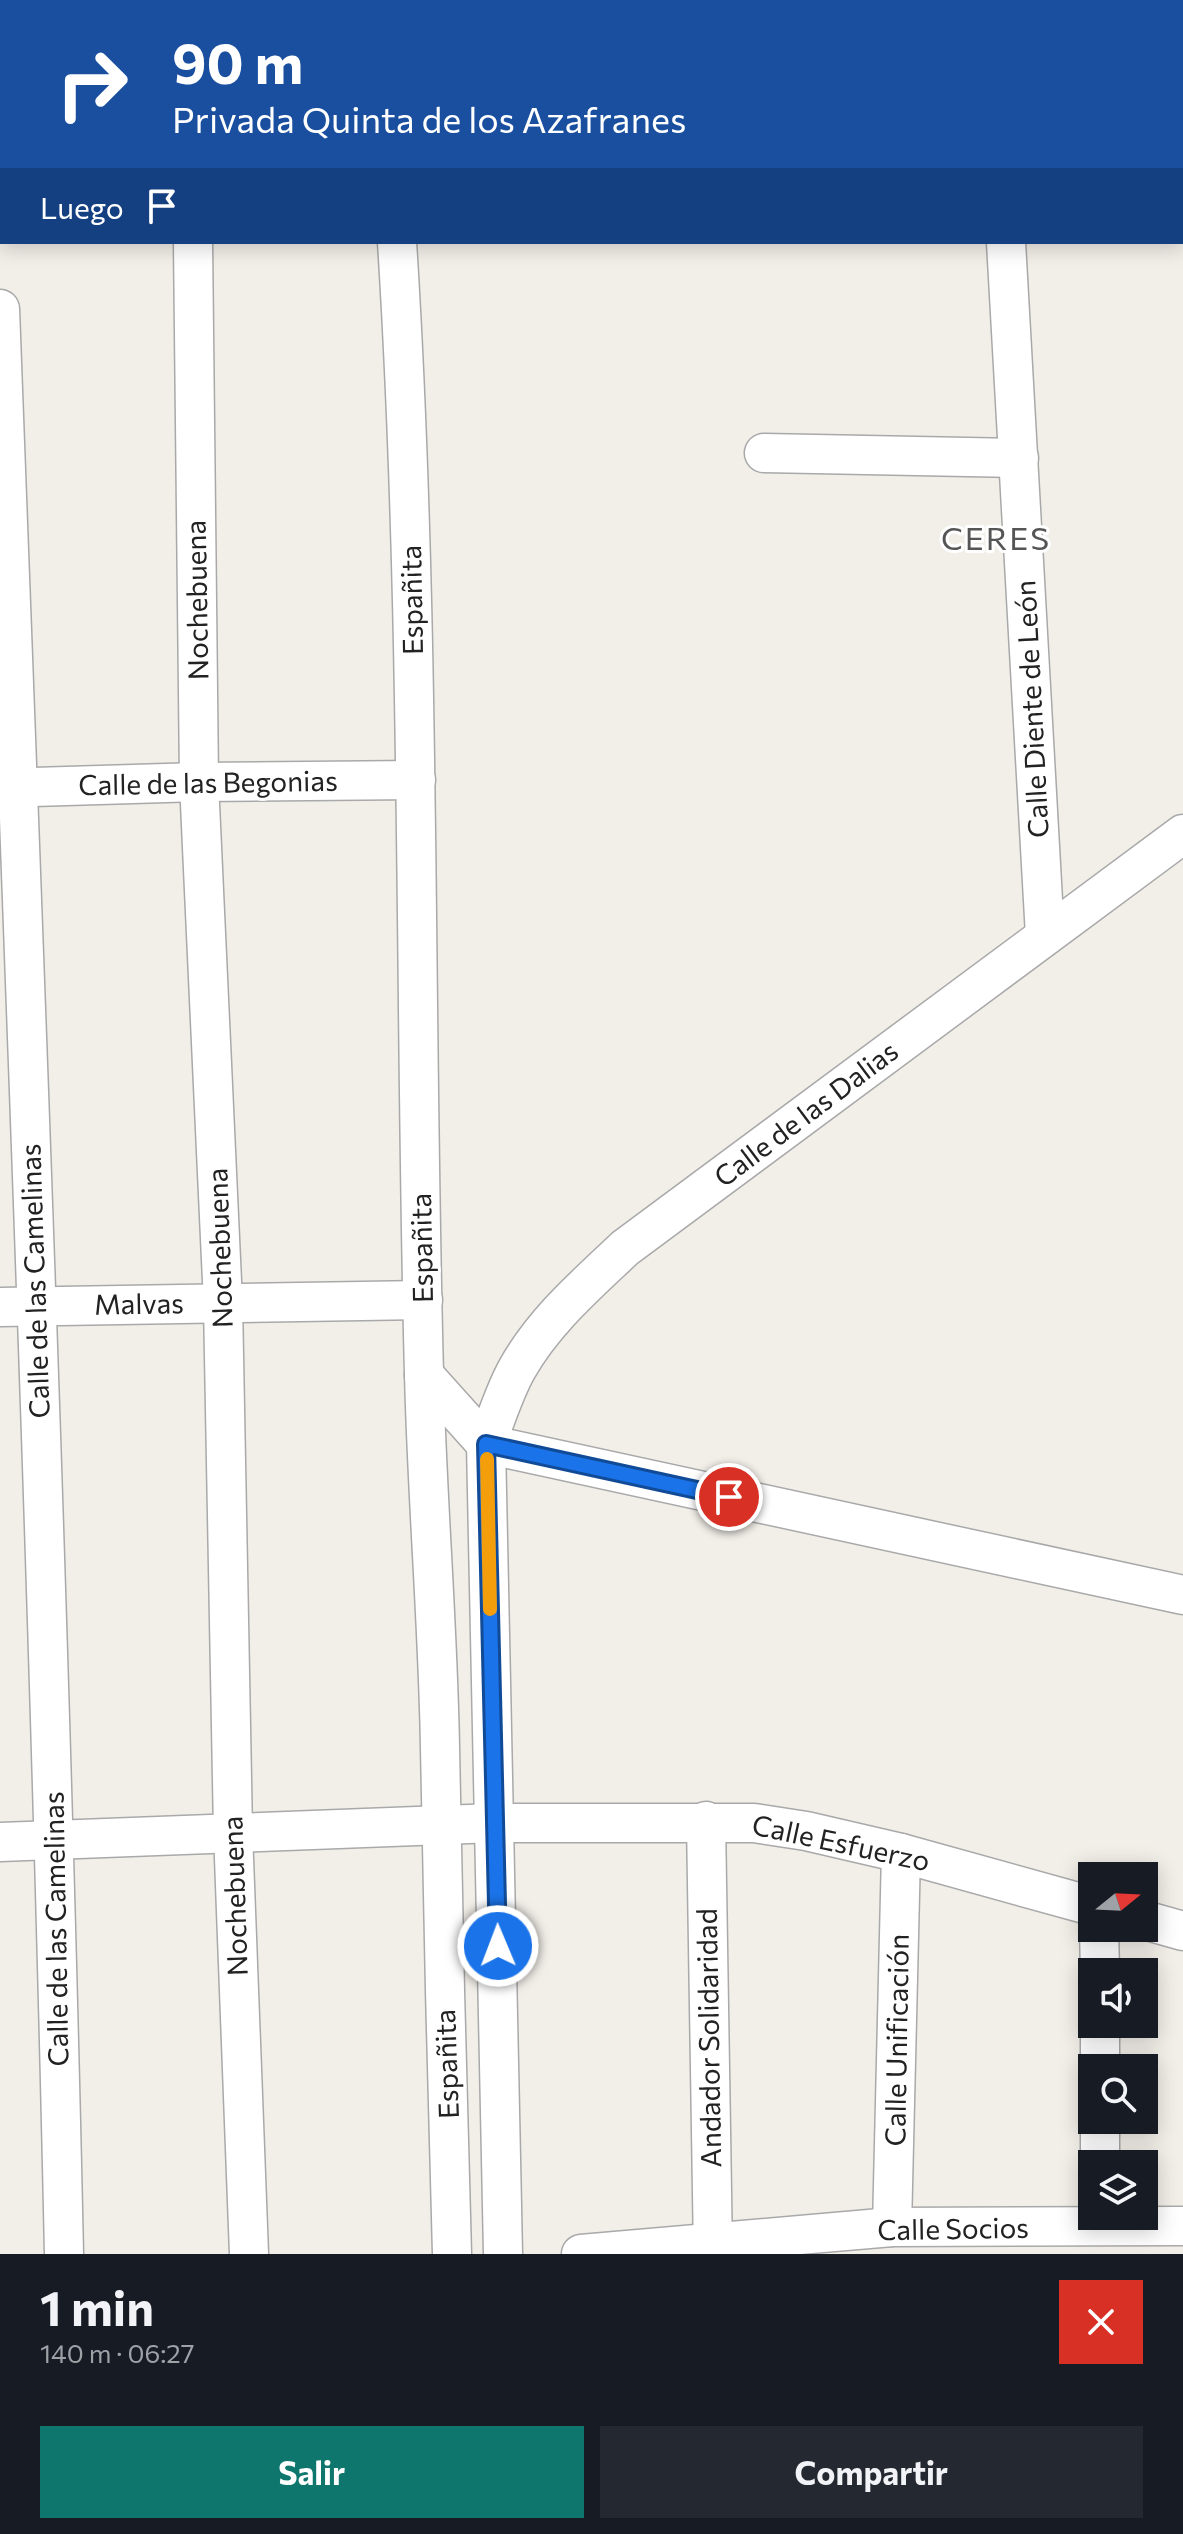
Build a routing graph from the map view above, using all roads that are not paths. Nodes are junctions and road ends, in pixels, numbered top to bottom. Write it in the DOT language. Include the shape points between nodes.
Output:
graph roads {
  1 [pos="193,244"];
  2 [pos="397,244"];
  3 [pos="1006,244"];
  4 [pos="0,309"];
  5 [pos="764,453"];
  6 [pos="1019,458"];
  7 [pos="416,780"];
  8 [pos="199,782"];
  9 [pos="10,788"];
  10 [pos="1183,834"];
  11 [pos="1045,936"];
  12 [pos="423,1300"];
  13 [pos="223,1303"];
  14 [pos="18,1306"];
  15 [pos="424,1375"];
  16 [pos="486,1444"];
  17 [pos="1183,1595"];
  18 [pos="706,1821"];
  19 [pos="495,1823"];
  20 [pos="440,1825"];
  21 [pos="233,1832"];
  22 [pos="55,1840"];
  23 [pos="0,1842"];
  24 [pos="901,1853"];
  25 [pos="1078,1902"];
  26 [pos="1158,1924"];
  27 [pos="1183,1931"];
  28 [pos="1183,2226"];
  29 [pos="892,2227"];
  30 [pos="1101,2233"];
  31 [pos="712,2248"];
  32 [pos="64,2254"];
  33 [pos="249,2254"];
  34 [pos="452,2254"];
  35 [pos="503,2254"];
  36 [pos="581,2254"];
  1 -- 8 [label="street, Nochebuena"];
  2 -- 7 [label="street, Españita" via="407,398"];
  3 -- 6 [label="street, Calle Diente de León"];
  4 -- 9 [label="street, Calle de las Camelinas"];
  5 -- 6 [label="street"];
  6 -- 11 [label="street, Calle Diente de León"];
  7 -- 8 [label="street, Calle de las Begonias"];
  7 -- 12 [label="street, Españita"];
  8 -- 9 [label="street, Calle de las Begonias"];
  8 -- 13 [label="street, Nochebuena"];
  9 -- 14 [label="street, Calle de las Camelinas"];
  10 -- 11 [label="street, Calle de las Dalias"];
  11 -- 16 [label="street, Calle de las Dalias" via="625,1248 539,1334 516,1371"];
  12 -- 13 [label="street, Malvas"];
  12 -- 15 [label="street, Españita"];
  13 -- 14 [label="street, Malvas"];
  13 -- 21 [label="street, Nochebuena"];
  14 -- 22 [label="street, Calle de las Camelinas"];
  15 -- 16 [label="street"];
  15 -- 20 [label="street, Españita"];
  16 -- 17 [label="street"];
  16 -- 19 [label="street"];
  18 -- 19 [label="street, Calle Esfuerzo"];
  18 -- 24 [label="street, Calle Esfuerzo" via="806,1831"];
  18 -- 31 [label="street, Andador Solidaridad"];
  19 -- 20 [label="street, Calle Esfuerzo"];
  19 -- 35 [label="street"];
  20 -- 21 [label="street, Calle Esfuerzo"];
  20 -- 34 [label="street, Españita"];
  21 -- 22 [label="street, Calle Esfuerzo"];
  21 -- 33 [label="street, Nochebuena"];
  22 -- 23 [label="street, Calle Esfuerzo"];
  22 -- 32 [label="street, Calle de las Camelinas"];
  24 -- 25 [label="street, Calle Esfuerzo"];
  24 -- 29 [label="street, Calle Unificación"];
  26 -- 27 [label="street"];
  28 -- 30 [label="street, Calle Socios"];
  29 -- 30 [label="street, Calle Socios"];
  29 -- 31 [label="street, Calle Socios"];
  31 -- 36 [label="street, Calle Socios"];
}
